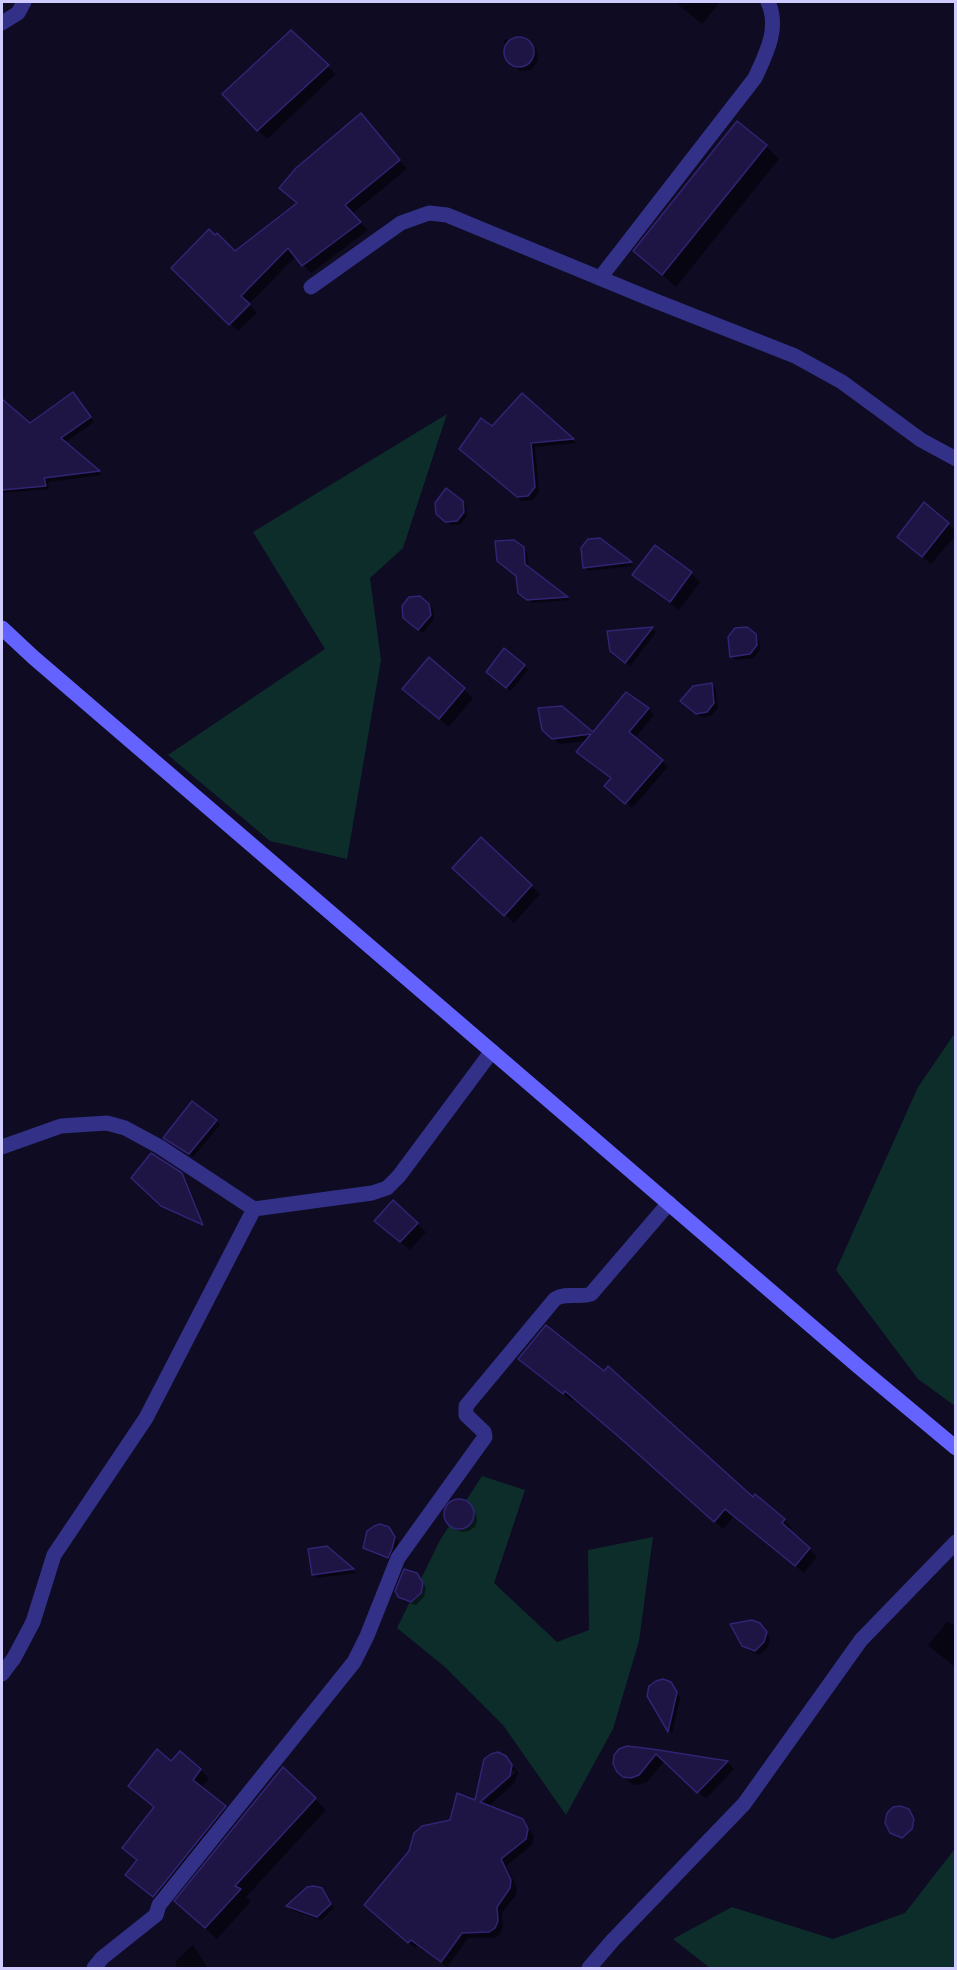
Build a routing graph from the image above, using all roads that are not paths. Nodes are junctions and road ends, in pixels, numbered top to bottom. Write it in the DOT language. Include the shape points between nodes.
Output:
graph roads {
  1 [pos="24,2"];
  2 [pos="768,2"];
  3 [pos="2,23"];
  4 [pos="600,278"];
  5 [pos="311,286"];
  6 [pos="956,459"];
  7 [pos="2,628"];
  8 [pos="492,1051"];
  9 [pos="2,1147"];
  10 [pos="669,1203"];
  11 [pos="254,1209"];
  12 [pos="956,1448"];
  13 [pos="956,1542"];
  14 [pos="2,1674"];
  15 [pos="94,1968"];
  16 [pos="589,1968"];
  1 -- 3 [label="street" via="18,13"];
  2 -- 4 [label="street" via="773,13 770,46 755,78"];
  4 -- 5 [label="street" via="473,224 429,213 400,223"];
  4 -- 6 [label="street" via="795,356 842,381 921,440"];
  7 -- 8 [label="street"];
  8 -- 10 [label="street"];
  8 -- 11 [label="street" via="387,1188"];
  9 -- 11 [label="street" via="61,1126 107,1123 125,1128 160,1148"];
  10 -- 12 [label="street"];
  10 -- 15 [label="street" via="591,1294 555,1299 466,1406 466,1416 485,1437 398,1558 354,1662 159,1905 156,1915"];
  11 -- 14 [label="street" via="146,1418 54,1555 33,1622"];
  13 -- 16 [label="street" via="861,1640 744,1804"];
}
